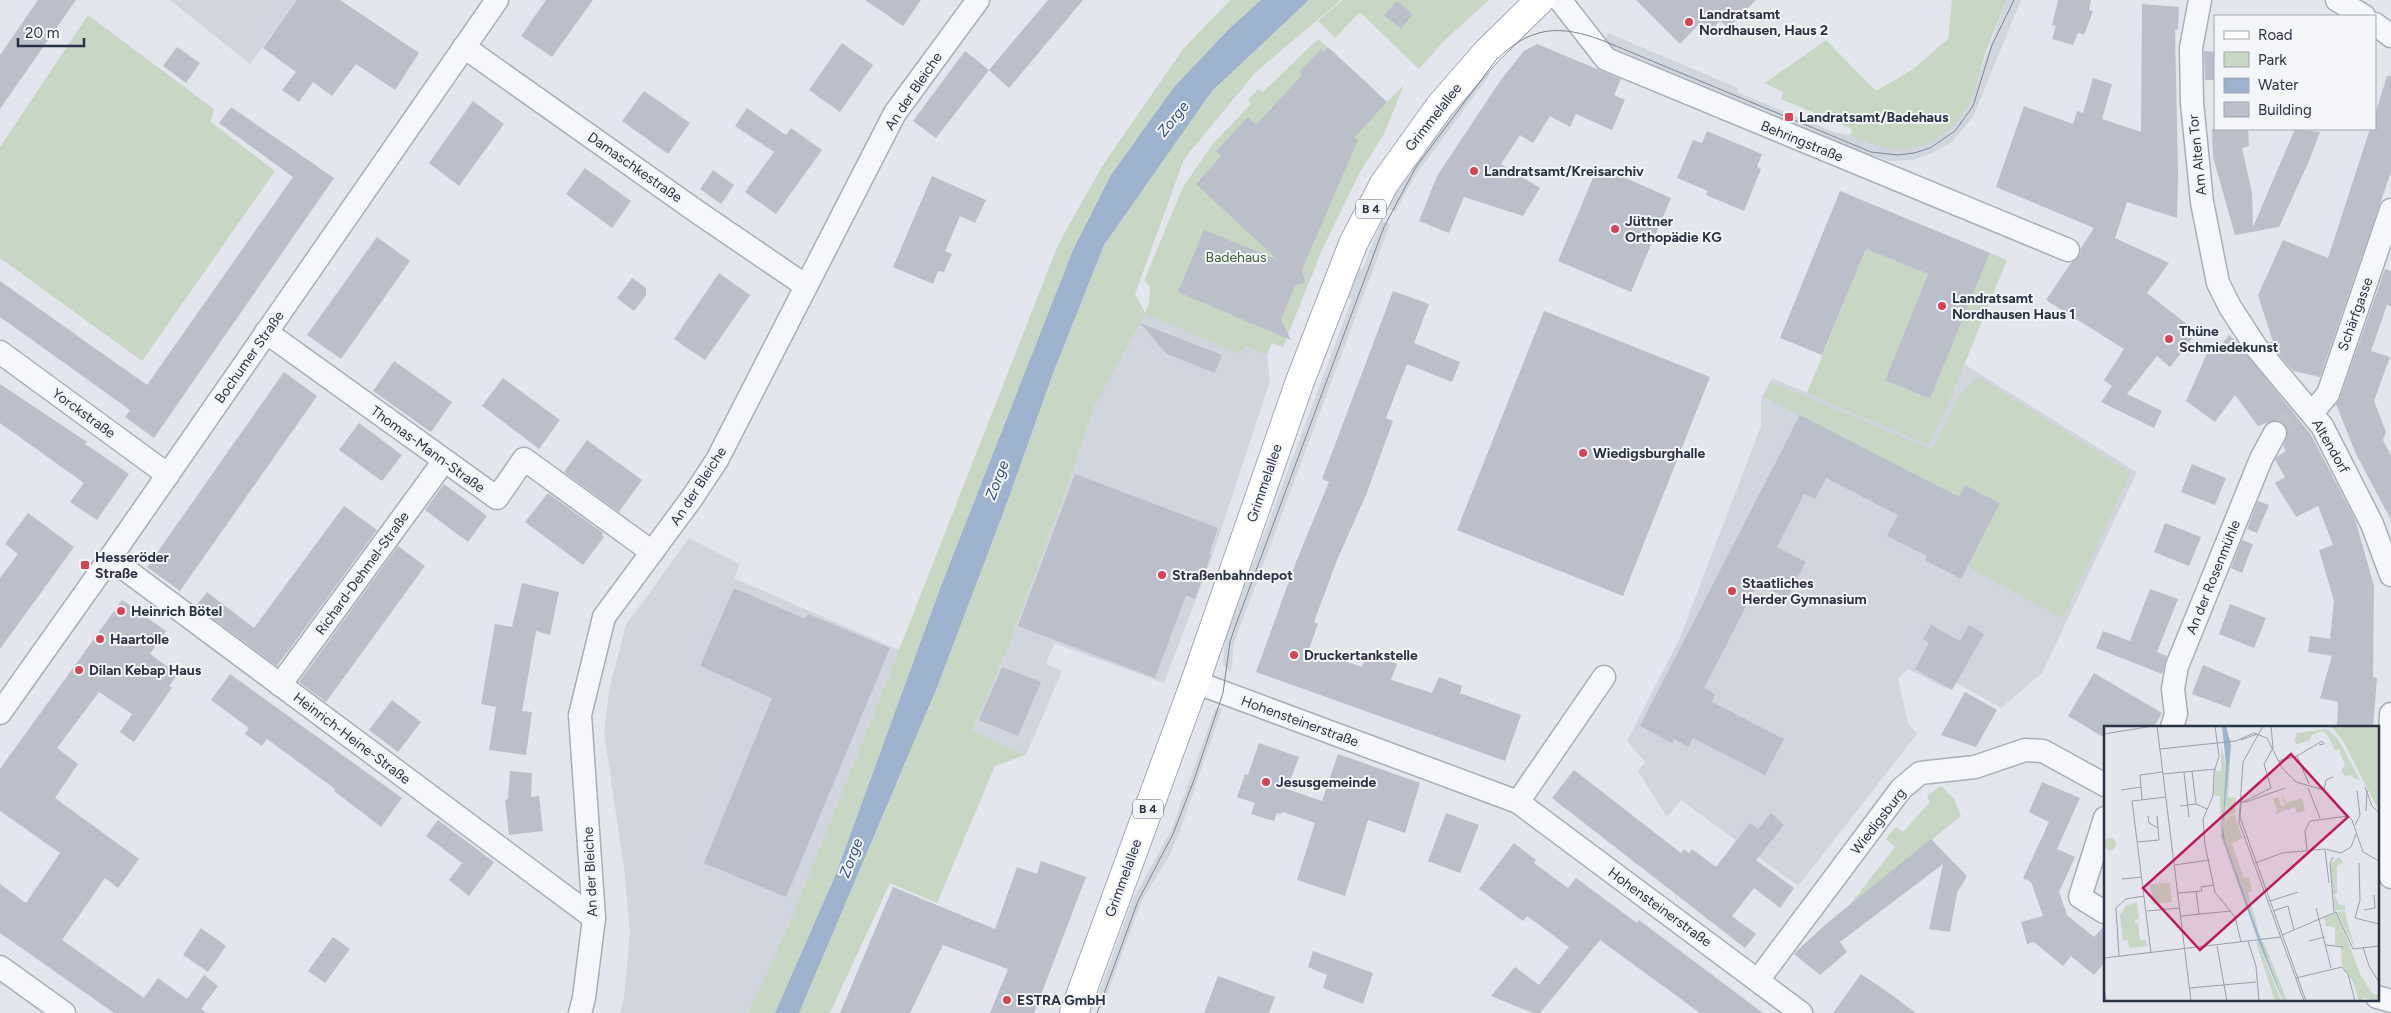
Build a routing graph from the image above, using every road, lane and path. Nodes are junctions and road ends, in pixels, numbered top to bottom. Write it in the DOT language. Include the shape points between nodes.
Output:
graph roads {
  1 [pos="497,0"];
  2 [pos="978,0"];
  3 [pos="1540,0"];
  4 [pos="1560,0"];
  5 [pos="2200,0"];
  6 [pos="2337,0"];
  7 [pos="2363,15"];
  8 [pos="2376,25"];
  9 [pos="2391,36"];
  10 [pos="464,47"];
  11 [pos="2391,210"];
  12 [pos="2068,250"];
  13 [pos="806,286"];
  14 [pos="2230,307"];
  15 [pos="266,332"];
  16 [pos="0,352"];
  17 [pos="2305,411"];
  18 [pos="2275,433"];
  19 [pos="444,461"];
  20 [pos="168,475"];
  21 [pos="652,552"];
  22 [pos="110,558"];
  23 [pos="2391,575"];
  24 [pos="1604,677"];
  25 [pos="1195,682"];
  26 [pos="280,685"];
  27 [pos="0,713"];
  28 [pos="2391,714"];
  29 [pos="2172,726"];
  30 [pos="2104,784"];
  31 [pos="1518,802"];
  32 [pos="2104,821"];
  33 [pos="2391,877"];
  34 [pos="2104,912"];
  35 [pos="594,918"];
  36 [pos="0,967"];
  37 [pos="1758,980"];
  38 [pos="2378,997"];
  39 [pos="2391,1001"];
  40 [pos="64,1013"];
  41 [pos="580,1013"];
  42 [pos="1074,1013"];
  43 [pos="1801,1013"];
  1 -- 10 [label="street, Bochumer Straße"];
  2 -- 13 [label="street, An der Bleiche" via="895,113"];
  3 -- 25 [label="main road, Grimmelallee / B 4" via="1486,53 1440,106 1380,192 1353,244 1300,381"];
  4 -- 12 [label="street, Behringstraße" via="1606,59"];
  5 -- 14 [label="street, Am Alten Tor" via="2191,48 2192,103 2202,202 2218,283"];
  6 -- 7 [label="street"];
  8 -- 9 [label="street"];
  10 -- 13 [label="street, Damaschkestraße"];
  10 -- 15 [label="street, Bochumer Straße"];
  11 -- 17 [label="street, Schärfgasse" via="2328,394"];
  13 -- 21 [label="street, An der Bleiche" via="717,460"];
  14 -- 17 [label="street, Altendorf"];
  15 -- 19 [label="street, Thomas-Mann-Straße"];
  15 -- 20 [label="street, Bochumer Straße"];
  16 -- 20 [label="street, Yorckstraße"];
  17 -- 23 [label="street, Altendorf" via="2329,440 2372,524"];
  18 -- 29 [label="street, An der Rosenmühle" via="2260,459 2177,666 2173,689 2176,714"];
  19 -- 21 [label="street, Thomas-Mann-Straße" via="497,498 524,459"];
  19 -- 26 [label="street, Richard-Dehmel-Straße"];
  20 -- 22 [label="street, Bochumer Straße"];
  21 -- 35 [label="street, An der Bleiche" via="604,617 580,715"];
  22 -- 26 [label="street, Heinrich-Heine-Straße"];
  22 -- 27 [label="street, Bochumer Straße"];
  24 -- 31 [label="street"];
  25 -- 31 [label="street, Hohensteinerstraße"];
  25 -- 42 [label="main road, Grimmelallee / B 4"];
  26 -- 35 [label="street, Heinrich-Heine-Straße"];
  28 -- 33 [label="street" via="2387,809"];
  30 -- 37 [label="street, Wiedigsburg" via="2043,751 2034,750 1975,767 1920,773 1901,790"];
  31 -- 37 [label="street, Hohensteinerstraße"];
  32 -- 34 [label="street" via="2080,897"];
  35 -- 41 [label="street, An der Bleiche"];
  36 -- 40 [label="street"];
  37 -- 43 [label="street, Hohensteinerstraße"];
  38 -- 39 [label="street"];
}
